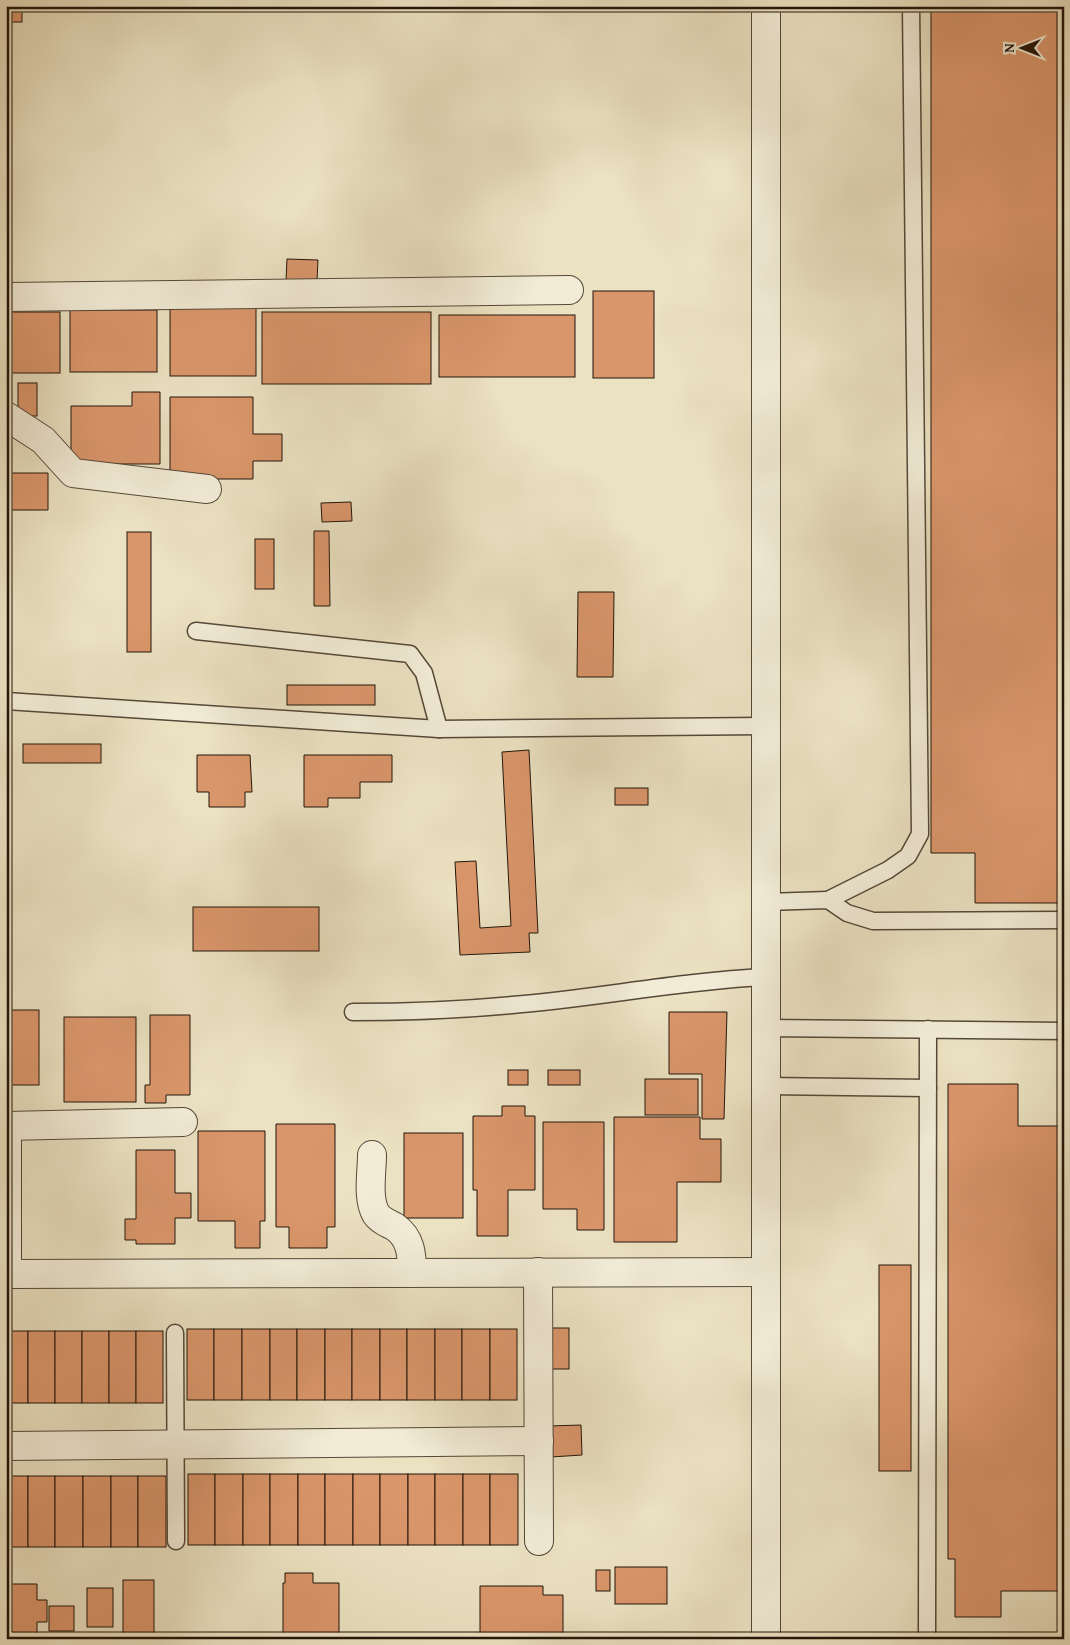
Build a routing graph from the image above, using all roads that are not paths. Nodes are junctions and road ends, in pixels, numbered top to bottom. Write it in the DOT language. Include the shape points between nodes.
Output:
graph roads {
  1 [pos="766,6"];
  2 [pos="911,6"];
  3 [pos="569,290"];
  4 [pos="6,296"];
  5 [pos="6,416"];
  6 [pos="206,490"];
  7 [pos="196,632"];
  8 [pos="6,701"];
  9 [pos="766,726"];
  10 [pos="439,729"];
  11 [pos="828,900"];
  12 [pos="766,902"];
  13 [pos="1064,920"];
  14 [pos="766,976"];
  15 [pos="353,1012"];
  16 [pos="766,1028"];
  17 [pos="928,1029"];
  18 [pos="1064,1031"];
  19 [pos="766,1086"];
  20 [pos="928,1088"];
  21 [pos="183,1122"];
  22 [pos="6,1126"];
  23 [pos="372,1155"];
  24 [pos="538,1272"];
  25 [pos="766,1272"];
  26 [pos="412,1273"];
  27 [pos="6,1274"];
  28 [pos="175,1333"];
  29 [pos="539,1441"];
  30 [pos="175,1444"];
  31 [pos="6,1446"];
  32 [pos="176,1540"];
  33 [pos="539,1542"];
  34 [pos="766,1639"];
  35 [pos="927,1639"];
  1 -- 9 [label="street"];
  2 -- 11 [label="lane" via="920,834 908,856 888,870"];
  3 -- 4 [label="street"];
  5 -- 6 [label="street" via="43,440 73,473"];
  7 -- 10 [label="lane" via="410,654 424,673"];
  8 -- 10 [label="lane"];
  9 -- 10 [label="lane"];
  9 -- 12 [label="street"];
  11 -- 12 [label="lane"];
  11 -- 13 [label="lane" via="847,914 873,921"];
  12 -- 14 [label="street"];
  14 -- 15 [label="lane" via="718,979 514,1005 429,1012"];
  14 -- 16 [label="street"];
  16 -- 17 [label="lane"];
  16 -- 19 [label="street"];
  17 -- 18 [label="lane"];
  17 -- 20 [label="lane"];
  19 -- 20 [label="lane"];
  19 -- 25 [label="street"];
  20 -- 35 [label="lane"];
  21 -- 22 [label="street"];
  22 -- 27 [label="street"];
  23 -- 26 [label="street" via="375,1212 405,1236 412,1253"];
  24 -- 25 [label="street"];
  24 -- 26 [label="street"];
  24 -- 29 [label="street"];
  25 -- 34 [label="street"];
  26 -- 27 [label="street"];
  28 -- 30 [label="lane"];
  29 -- 30 [label="street"];
  29 -- 33 [label="street"];
  30 -- 31 [label="street"];
  30 -- 32 [label="lane"];
}
